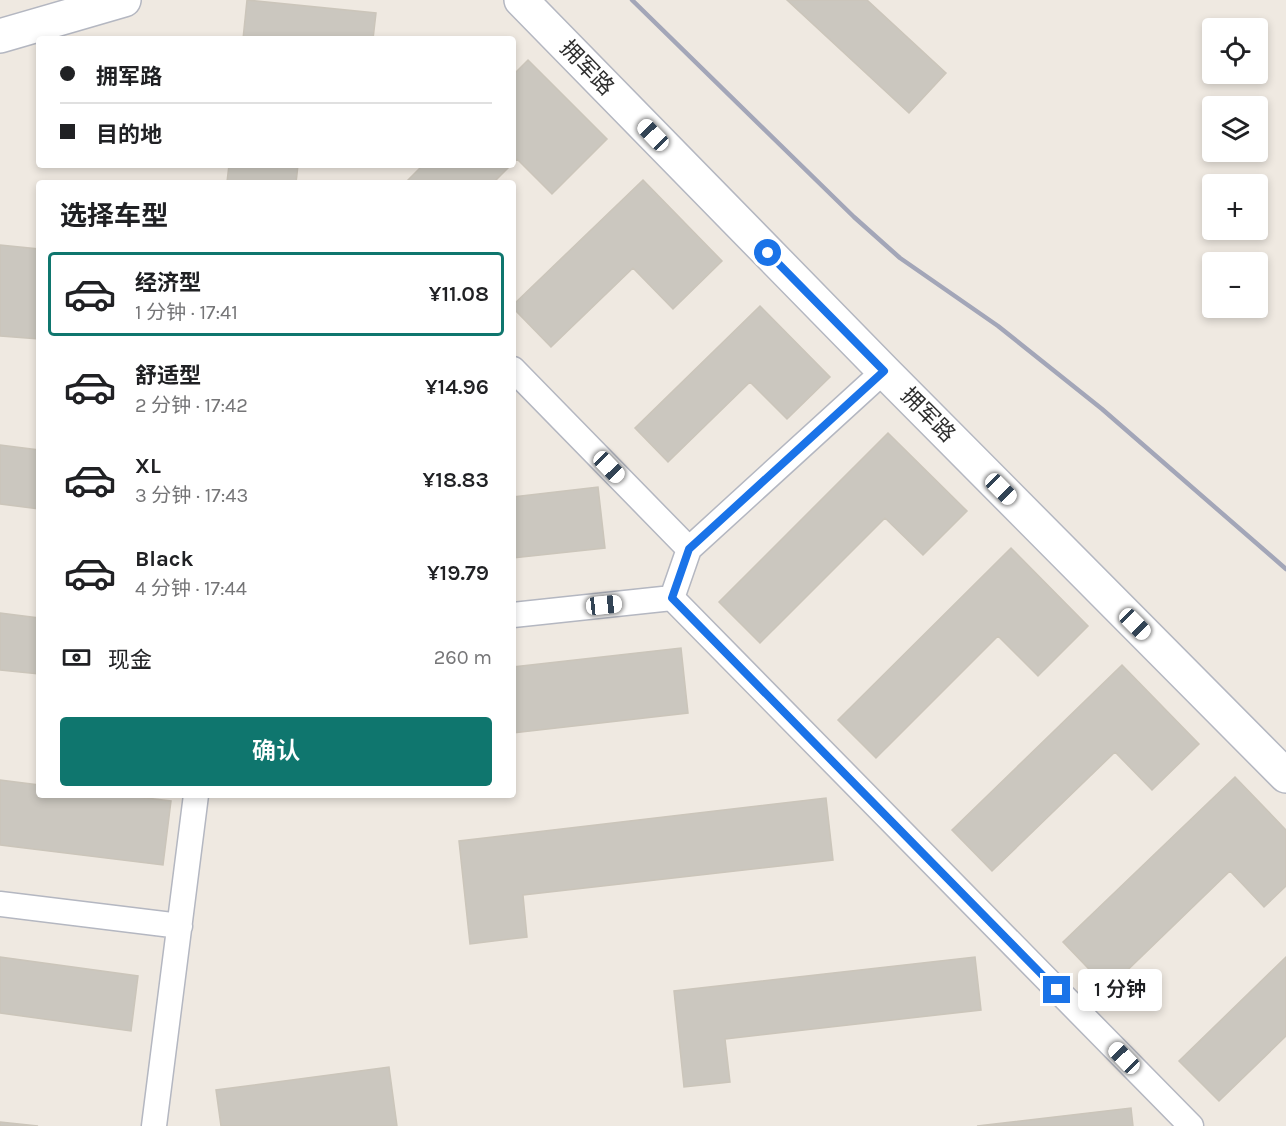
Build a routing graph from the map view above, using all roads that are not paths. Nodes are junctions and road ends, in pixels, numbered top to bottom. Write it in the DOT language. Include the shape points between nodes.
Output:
graph roads {
  1 [pos="124,0"];
  2 [pos="521,0"];
  3 [pos="0,36"];
  4 [pos="884,371"];
  5 [pos="516,372"];
  6 [pos="689,549"];
  7 [pos="672,598"];
  8 [pos="516,615"];
  9 [pos="1286,776"];
  10 [pos="196,798"];
  11 [pos="0,904"];
  12 [pos="180,926"];
  13 [pos="154,1126"];
  14 [pos="1191,1126"];
  1 -- 3 [label="main road"];
  2 -- 4 [label="main road, 拥军路"];
  4 -- 6 [label="street"];
  4 -- 9 [label="main road, 拥军路"];
  5 -- 6 [label="street"];
  6 -- 7 [label="street"];
  7 -- 8 [label="street"];
  7 -- 14 [label="street"];
  10 -- 12 [label="street"];
  11 -- 12 [label="street"];
  12 -- 13 [label="street"];
}
